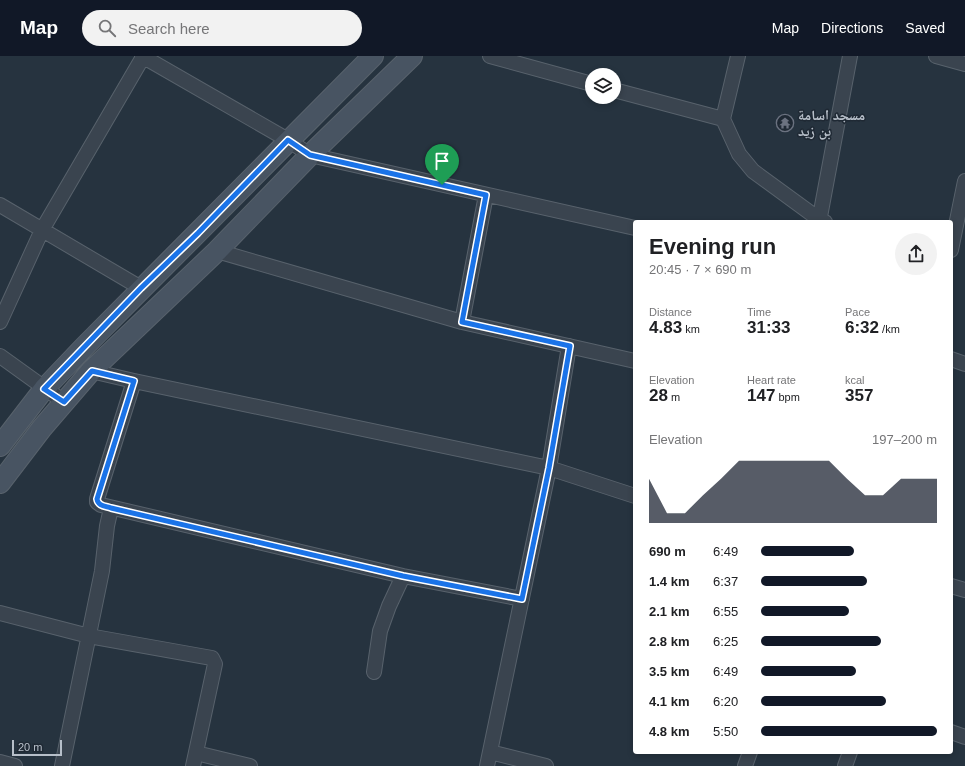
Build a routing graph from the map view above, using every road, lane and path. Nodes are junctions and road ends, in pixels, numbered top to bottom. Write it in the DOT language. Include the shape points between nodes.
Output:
graph roads {
  1 [pos="143,56"];
  2 [pos="373,56"];
  3 [pos="412,56"];
  4 [pos="490,56"];
  5 [pos="738,56"];
  6 [pos="850,56"];
  7 [pos="936,56"];
  8 [pos="965,64"];
  9 [pos="585,82"];
  10 [pos="621,92"];
  11 [pos="724,119"];
  12 [pos="288,140"];
  13 [pos="310,155"];
  14 [pos="965,181"];
  15 [pos="486,195"];
  16 [pos="0,205"];
  17 [pos="820,220"];
  18 [pos="821,220"];
  19 [pos="633,228"];
  20 [pos="42,230"];
  21 [pos="953,240"];
  22 [pos="217,251"];
  23 [pos="141,288"];
  24 [pos="0,322"];
  25 [pos="462,322"];
  26 [pos="570,346"];
  27 [pos="0,356"];
  28 [pos="953,360"];
  29 [pos="633,361"];
  30 [pos="965,364"];
  31 [pos="92,371"];
  32 [pos="134,381"];
  33 [pos="44,389"];
  34 [pos="64,402"];
  35 [pos="0,446"];
  36 [pos="549,468"];
  37 [pos="0,483"];
  38 [pos="633,495"];
  39 [pos="111,508"];
  40 [pos="403,576"];
  41 [pos="953,587"];
  42 [pos="965,590"];
  43 [pos="522,599"];
  44 [pos="0,613"];
  45 [pos="89,636"];
  46 [pos="374,672"];
  47 [pos="953,733"];
  48 [pos="965,737"];
  49 [pos="490,752"];
  50 [pos="749,754"];
  51 [pos="849,754"];
  52 [pos="195,760"];
  53 [pos="0,762"];
  54 [pos="14,766"];
  55 [pos="62,766"];
  56 [pos="250,766"];
  57 [pos="487,766"];
  58 [pos="546,766"];
  59 [pos="745,766"];
  60 [pos="845,766"];
  1 -- 12 [label="street"];
  1 -- 20 [label="street"];
  2 -- 12 [label="main road"];
  3 -- 13 [label="main road"];
  4 -- 9 [label="street"];
  5 -- 11 [label="street"];
  6 -- 18 [label="street"];
  7 -- 8 [label="street"];
  10 -- 11 [label="street"];
  11 -- 17 [label="street" via="739,154 753,172"];
  12 -- 13 [label="street"];
  12 -- 23 [label="main road"];
  13 -- 15 [label="street"];
  13 -- 22 [label="main road"];
  14 -- 21 [label="street"];
  15 -- 19 [label="street"];
  15 -- 25 [label="street"];
  16 -- 20 [label="street"];
  20 -- 23 [label="street"];
  20 -- 24 [label="street"];
  22 -- 25 [label="street"];
  22 -- 31 [label="main road"];
  23 -- 33 [label="main road"];
  25 -- 26 [label="street"];
  26 -- 29 [label="street"];
  26 -- 36 [label="street"];
  27 -- 33 [label="street"];
  28 -- 30 [label="street"];
  31 -- 32 [label="street"];
  31 -- 34 [label="main road"];
  32 -- 36 [label="street"];
  32 -- 39 [label="street" via="97,499 101,505"];
  33 -- 34 [label="street"];
  33 -- 35 [label="main road"];
  34 -- 37 [label="main road"];
  36 -- 38 [label="street"];
  36 -- 43 [label="street"];
  39 -- 40 [label="street"];
  39 -- 45 [label="street"];
  40 -- 43 [label="street"];
  40 -- 46 [label="street" via="380,631"];
  41 -- 42 [label="street"];
  43 -- 49 [label="street"];
  44 -- 45 [label="street"];
  45 -- 52 [label="street" via="212,658 215,664"];
  45 -- 55 [label="street"];
  47 -- 48 [label="street"];
  49 -- 57 [label="street"];
  49 -- 58 [label="street"];
  50 -- 59 [label="street"];
  51 -- 60 [label="street"];
  52 -- 56 [label="street"];
  53 -- 54 [label="street"];
}
